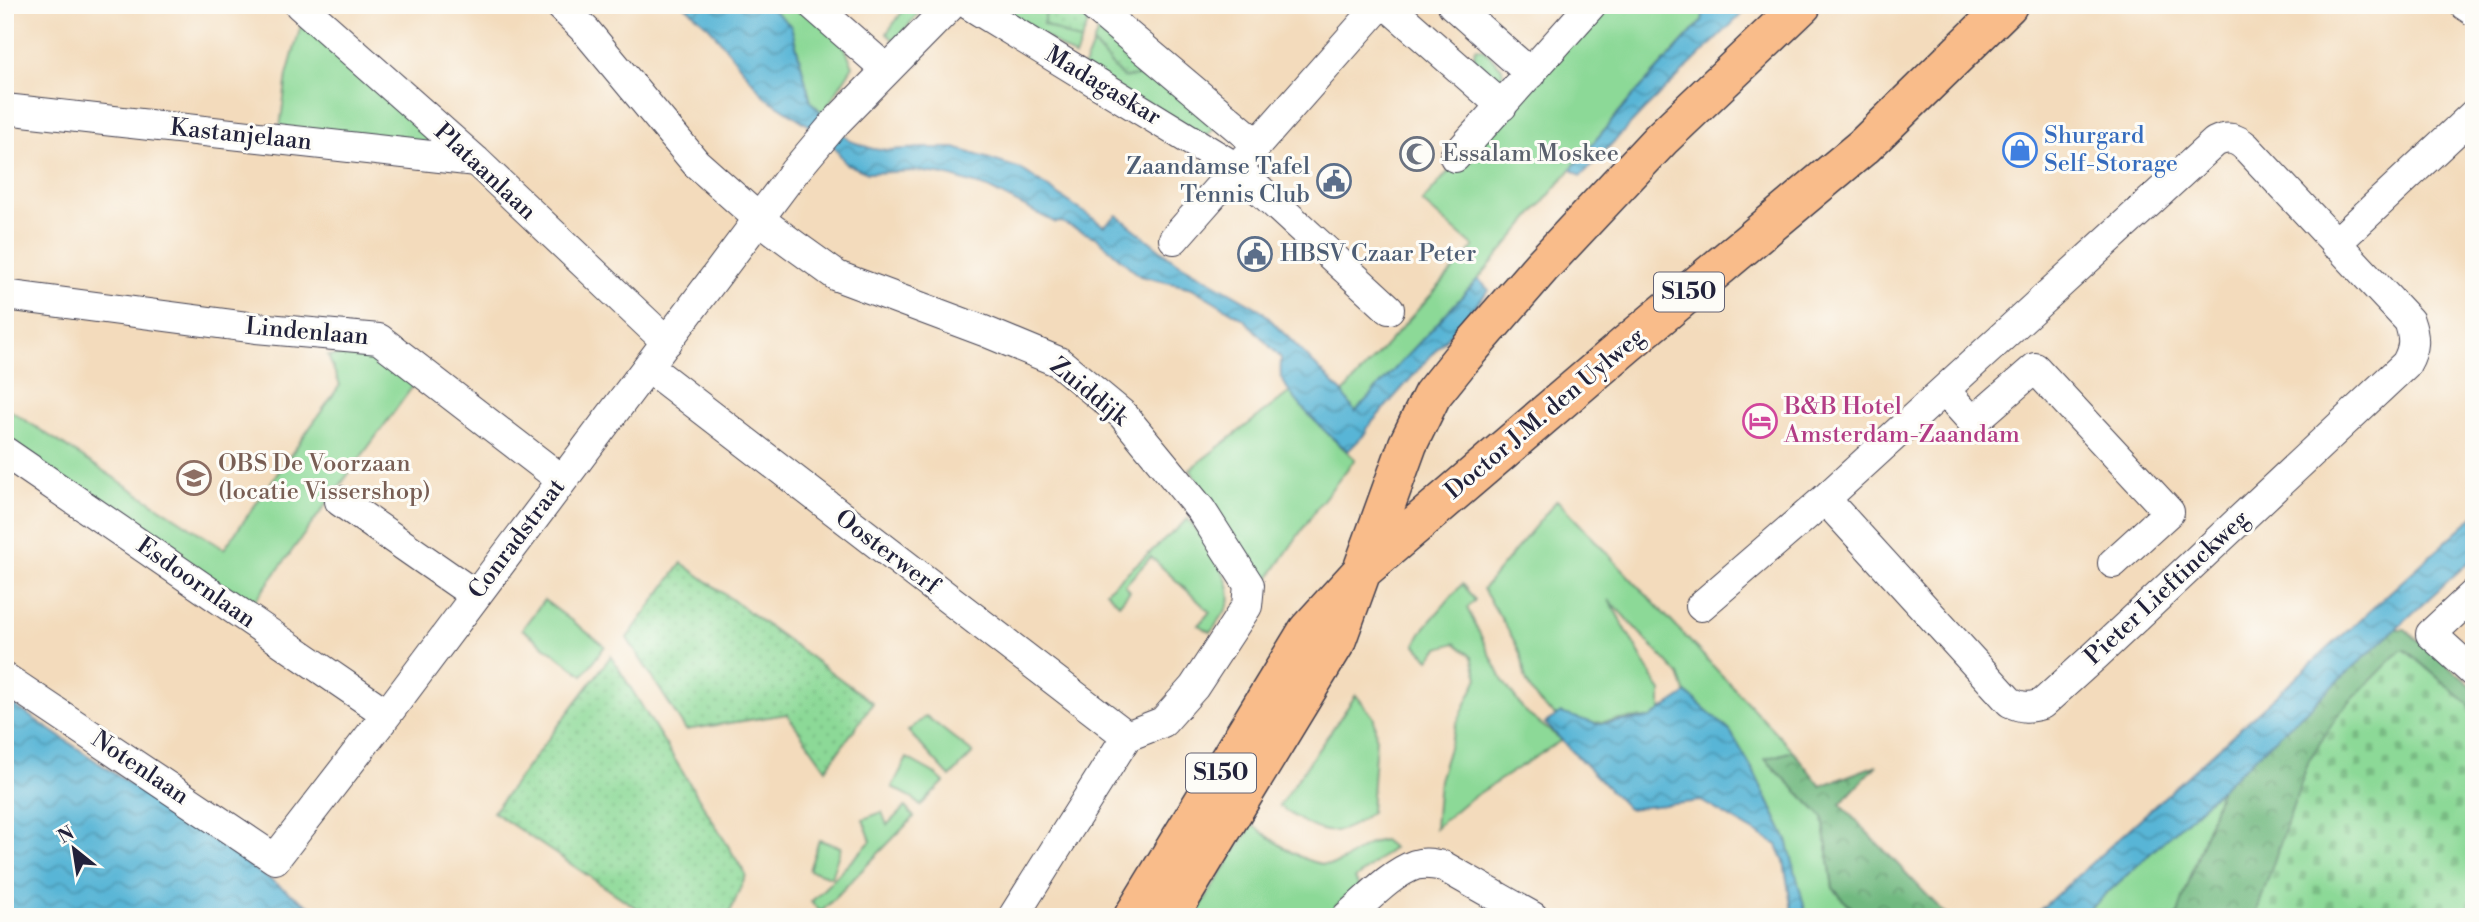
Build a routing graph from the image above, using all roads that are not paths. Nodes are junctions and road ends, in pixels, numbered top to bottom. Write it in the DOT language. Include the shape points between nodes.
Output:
graph roads {
  1 [pos="300,5"];
  2 [pos="560,5"];
  3 [pos="813,5"];
  4 [pos="951,5"];
  5 [pos="970,5"];
  6 [pos="1092,5"];
  7 [pos="1380,5"];
  8 [pos="1387,5"];
  9 [pos="1453,5"];
  10 [pos="1591,5"];
  11 [pos="1801,5"];
  12 [pos="2008,5"];
  13 [pos="2465,5"];
  14 [pos="2474,11"];
  15 [pos="887,70"];
  16 [pos="1531,74"];
  17 [pos="1502,106"];
  18 [pos="5,109"];
  19 [pos="2474,114"];
  20 [pos="1257,144"];
  21 [pos="1455,157"];
  22 [pos="476,161"];
  23 [pos="1236,168"];
  24 [pos="759,219"];
  25 [pos="1174,239"];
  26 [pos="2336,244"];
  27 [pos="5,295"];
  28 [pos="1389,309"];
  29 [pos="667,342"];
  30 [pos="648,367"];
  31 [pos="1944,390"];
  32 [pos="5,452"];
  33 [pos="562,480"];
  34 [pos="1825,499"];
  35 [pos="340,501"];
  36 [pos="2113,563"];
  37 [pos="1362,571"];
  38 [pos="2474,594"];
  39 [pos="475,595"];
  40 [pos="1701,607"];
  41 [pos="2474,673"];
  42 [pos="5,678"];
  43 [pos="387,714"];
  44 [pos="1127,736"];
  45 [pos="275,859"];
  46 [pos="1013,917"];
  47 [pos="1133,917"];
  48 [pos="1169,917"];
  49 [pos="1347,917"];
  50 [pos="1534,917"];
  1 -- 22 [label="street, Plataanlaan"];
  2 -- 24 [label="street, Zuiddijk" via="696,163"];
  3 -- 15 [label="street"];
  4 -- 15 [label="street, Conradstraat"];
  5 -- 23 [label="street, Madagaskar"];
  6 -- 20 [label="street, Madagaskar"];
  7 -- 20 [label="street"];
  8 -- 17 [label="street"];
  9 -- 16 [label="street"];
  10 -- 16 [label="street"];
  11 -- 37 [label="main road, Doctor J.M. den Uylweg / S150" via="1661,139 1541,267 1432,395 1408,444"];
  12 -- 37 [label="main road, Doctor J.M. den Uylweg / S150" via="1864,146"];
  13 -- 14 [label="street"];
  15 -- 24 [label="street, Conradstraat" via="828,132"];
  16 -- 17 [label="street"];
  17 -- 21 [label="street"];
  18 -- 22 [label="street, Kastanjelaan"];
  19 -- 26 [label="street"];
  20 -- 23 [label="street"];
  22 -- 29 [label="street, Plataanlaan"];
  23 -- 25 [label="street"];
  23 -- 28 [label="street, Madagaskar"];
  24 -- 29 [label="street, Conradstraat"];
  24 -- 44 [label="street, Zuiddijk" via="837,276 1059,362 1123,415 1201,510 1250,586 1247,606 1194,687 1163,722"];
  26 -- 31 [label="street, Pieter Lieftinckweg" via="2246,147 2226,137 2215,142"];
  26 -- 34 [label="street, Pieter Lieftinckweg" via="2409,321 2414,344 2406,364 2042,704 2031,708 2010,702"];
  27 -- 33 [label="street, Lindenlaan" via="379,339"];
  29 -- 30 [label="street, Conradstraat"];
  30 -- 33 [label="street, Conradstraat"];
  30 -- 44 [label="street, Oosterwerf"];
  31 -- 34 [label="street, Pieter Lieftinckweg"];
  31 -- 36 [label="street" via="1973,422 2035,368 2169,512"];
  32 -- 43 [label="street, Esdoornlaan"];
  33 -- 39 [label="street, Conradstraat"];
  34 -- 40 [label="street, Pieter Lieftinckweg"];
  35 -- 39 [label="street"];
  37 -- 47 [label="main road, Doctor J.M. den Uylweg / S150" via="1308,630"];
  37 -- 48 [label="main road, Doctor J.M. den Uylweg / S150" via="1336,642"];
  38 -- 41 [label="street" via="2431,634"];
  39 -- 43 [label="street, Conradstraat"];
  42 -- 45 [label="street, Notenlaan"];
  43 -- 45 [label="street, Conradstraat"];
  44 -- 46 [label="street"];
  49 -- 50 [label="street" via="1401,872 1430,863"];
}
